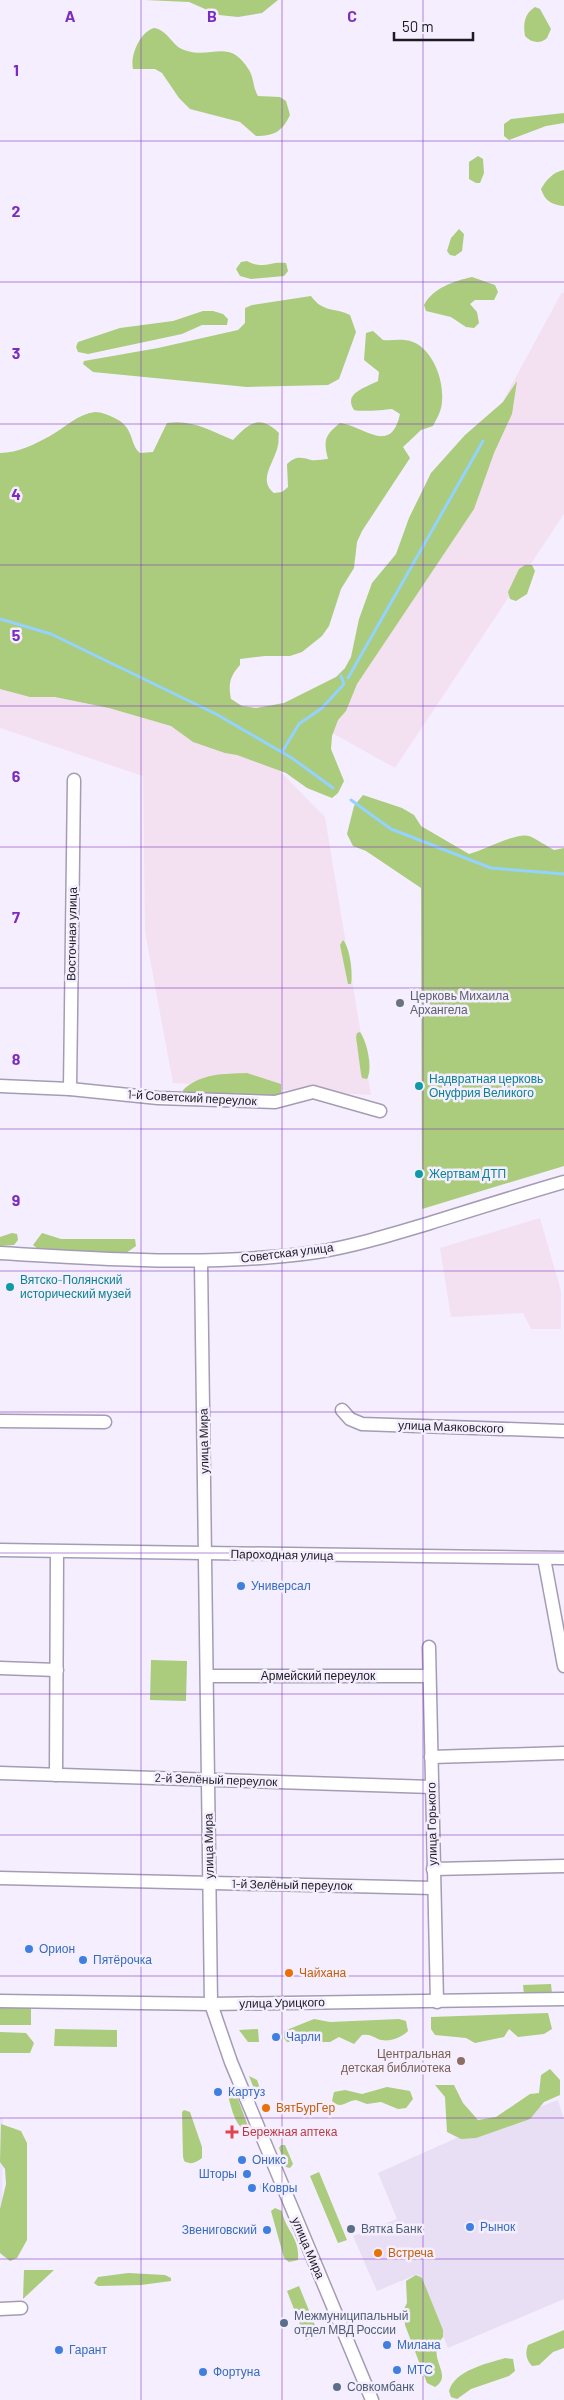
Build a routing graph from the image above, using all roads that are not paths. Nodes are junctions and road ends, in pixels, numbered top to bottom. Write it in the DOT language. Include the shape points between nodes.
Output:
graph roads {
  1 [pos="74,780"];
  2 [pos="0,1086"];
  3 [pos="70,1088"];
  4 [pos="380,1111"];
  5 [pos="564,1182"];
  6 [pos="0,1253"];
  7 [pos="201,1261"];
  8 [pos="342,1410"];
  9 [pos="0,1421"];
  10 [pos="105,1422"];
  11 [pos="564,1431"];
  12 [pos="0,1550"];
  13 [pos="57,1552"];
  14 [pos="205,1555"];
  15 [pos="544,1558"];
  16 [pos="564,1558"];
  17 [pos="428,1647"];
  18 [pos="564,1666"];
  19 [pos="0,1668"];
  20 [pos="56,1670"];
  21 [pos="207,1676"];
  22 [pos="429,1676"];
  23 [pos="564,1753"];
  24 [pos="431,1757"];
  25 [pos="0,1773"];
  26 [pos="56,1775"];
  27 [pos="208,1780"];
  28 [pos="432,1787"];
  29 [pos="564,1866"];
  30 [pos="434,1869"];
  31 [pos="0,1878"];
  32 [pos="210,1883"];
  33 [pos="434,1888"];
  34 [pos="564,1999"];
  35 [pos="0,2001"];
  36 [pos="437,2002"];
  37 [pos="211,2004"];
  38 [pos="0,2308"];
  39 [pos="21,2308"];
  40 [pos="372,2400"];
  1 -- 3 [label="street, Восточная улица"];
  2 -- 3 [label="street, 1-й Советский переулок"];
  3 -- 4 [label="street, 1-й Советский переулок" via="158,1098 276,1102 313,1092"];
  5 -- 7 [label="street, Советская улица" via="379,1238 327,1250"];
  6 -- 7 [label="street, Советская улица"];
  7 -- 14 [label="street, улица Мира"];
  8 -- 11 [label="street, улица Маяковского" via="350,1419 362,1424"];
  9 -- 10 [label="street"];
  12 -- 13 [label="street, Пароходная улица"];
  13 -- 14 [label="street, Пароходная улица"];
  13 -- 20 [label="street"];
  14 -- 15 [label="street, Пароходная улица"];
  14 -- 21 [label="street, улица Мира"];
  15 -- 16 [label="street, Пароходная улица"];
  15 -- 18 [label="street"];
  17 -- 22 [label="street, улица Горького"];
  19 -- 20 [label="street"];
  20 -- 26 [label="street"];
  21 -- 22 [label="street, Армейский переулок"];
  21 -- 27 [label="street, улица Мира"];
  22 -- 24 [label="street, улица Горького"];
  23 -- 24 [label="street"];
  24 -- 28 [label="street, улица Горького"];
  25 -- 26 [label="street, 2-й Зелёный переулок"];
  26 -- 27 [label="street, 2-й Зелёный переулок"];
  27 -- 28 [label="street, 2-й Зелёный переулок"];
  27 -- 32 [label="street, улица Мира"];
  28 -- 30 [label="street, улица Горького"];
  29 -- 30 [label="street"];
  30 -- 33 [label="street, улица Горького"];
  31 -- 32 [label="street, 1-й Зелёный переулок"];
  32 -- 33 [label="street, 1-й Зелёный переулок"];
  32 -- 37 [label="street, улица Мира"];
  33 -- 36 [label="street, улица Горького"];
  34 -- 36 [label="street, улица Урицкого"];
  35 -- 37 [label="street, улица Урицкого"];
  36 -- 37 [label="street, улица Урицкого"];
  37 -- 40 [label="street, улица Мира" via="230,2062"];
  38 -- 39 [label="street"];
}
